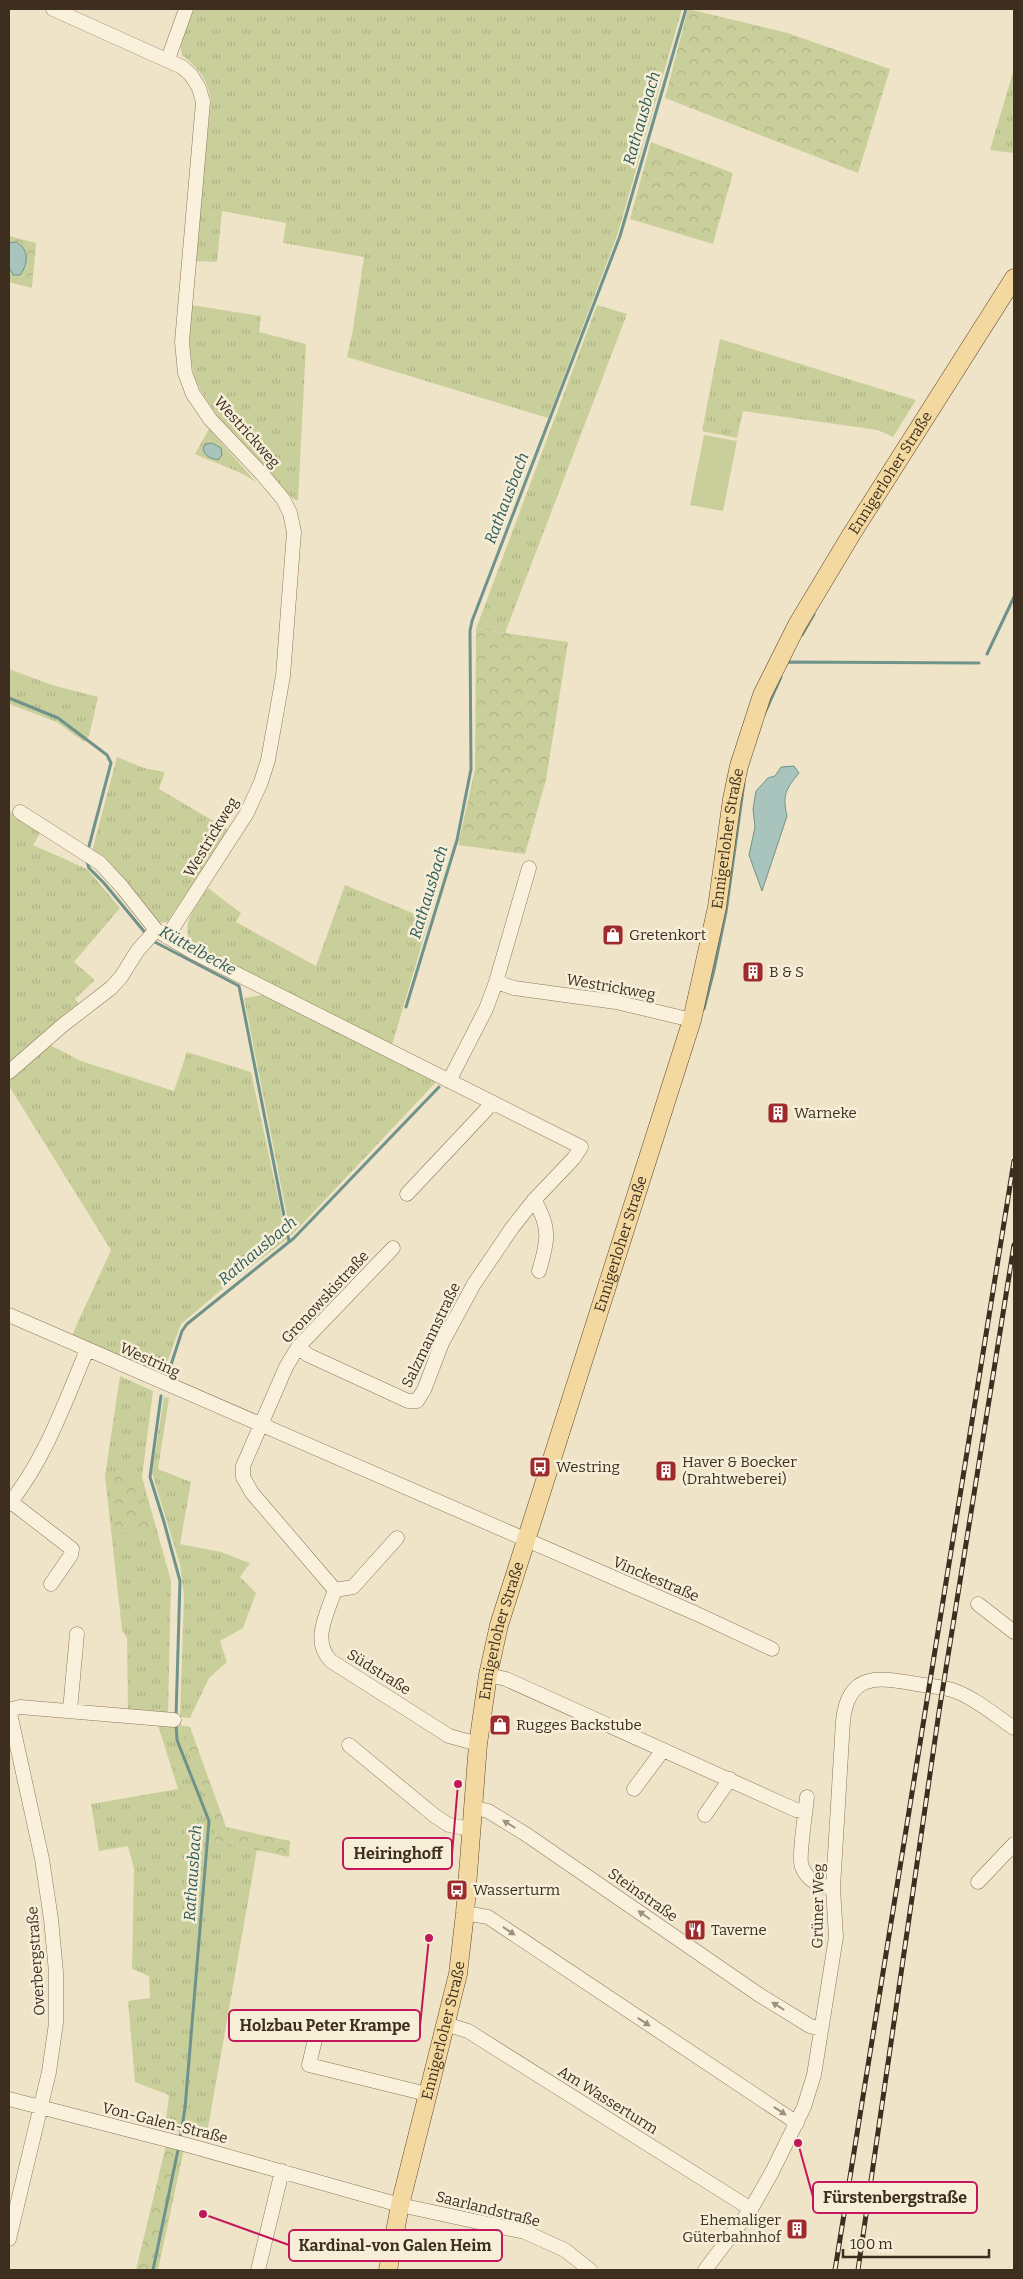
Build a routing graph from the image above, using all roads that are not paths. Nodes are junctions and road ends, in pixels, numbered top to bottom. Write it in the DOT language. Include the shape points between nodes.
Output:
graph roads {
  1 [pos="53,9"];
  2 [pos="186,9"];
  3 [pos="168,59"];
  4 [pos="1014,278"];
  5 [pos="20,812"];
  6 [pos="529,868"];
  7 [pos="162,934"];
  8 [pos="496,982"];
  9 [pos="692,1020"];
  10 [pos="9,1072"];
  11 [pos="449,1081"];
  12 [pos="491,1102"];
  13 [pos="407,1194"];
  14 [pos="534,1200"];
  15 [pos="393,1248"];
  16 [pos="539,1271"];
  17 [pos="9,1315"];
  18 [pos="298,1347"];
  19 [pos="88,1350"];
  20 [pos="261,1425"];
  21 [pos="11,1498"];
  22 [pos="397,1538"];
  23 [pos="526,1540"];
  24 [pos="51,1584"];
  25 [pos="335,1590"];
  26 [pos="978,1604"];
  27 [pos="1014,1632"];
  28 [pos="77,1634"];
  29 [pos="772,1649"];
  30 [pos="488,1675"];
  31 [pos="9,1710"];
  32 [pos="70,1710"];
  33 [pos="174,1720"];
  34 [pos="1014,1728"];
  35 [pos="478,1744"];
  36 [pos="349,1745"];
  37 [pos="663,1750"];
  38 [pos="730,1780"];
  39 [pos="634,1789"];
  40 [pos="472,1807"];
  41 [pos="705,1815"];
  42 [pos="470,1829"];
  43 [pos="1014,1844"];
  44 [pos="978,1882"];
  45 [pos="833,1888"];
  46 [pos="465,1913"];
  47 [pos="445,2024"];
  48 [pos="821,2029"];
  49 [pos="316,2035"];
  50 [pos="427,2094"];
  51 [pos="9,2099"];
  52 [pos="39,2108"];
  53 [pos="797,2122"];
  54 [pos="282,2171"];
  55 [pos="400,2205"];
  56 [pos="752,2209"];
  57 [pos="9,2239"];
  58 [pos="258,2270"];
  59 [pos="388,2270"];
  60 [pos="590,2270"];
  61 [pos="704,2270"];
  1 -- 3 [label="street, Westrickweg"];
  2 -- 3 [label="street"];
  3 -- 7 [label="street, Westrickweg" via="191,75 203,102 182,342 185,373 193,394 210,419 283,499 294,532 283,676 264,775 247,812"];
  4 -- 9 [label="main road, Ennigerloher Straße" via="846,543 794,632 762,696 737,774 717,907"];
  5 -- 7 [label="street" via="100,863"];
  6 -- 8 [label="street"];
  7 -- 10 [label="street, Westrickweg" via="138,950 111,988"];
  7 -- 11 [label="street"];
  8 -- 9 [label="street, Westrickweg" via="514,988 616,1002"];
  8 -- 11 [label="street" via="486,1009"];
  9 -- 23 [label="main road, Ennigerloher Straße"];
  11 -- 12 [label="street"];
  12 -- 13 [label="street"];
  12 -- 14 [label="street, Salzmannstraße" via="581,1147"];
  14 -- 16 [label="street" via="544,1215 548,1232"];
  14 -- 18 [label="street, Salzmannstraße" via="496,1249 461,1306 417,1401 408,1401 308,1355"];
  15 -- 18 [label="street, Gronowskistraße"];
  17 -- 19 [label="street, Westring"];
  18 -- 20 [label="street, Gronowskistraße" via="286,1366"];
  19 -- 20 [label="street, Westring"];
  19 -- 21 [label="street" via="46,1444"];
  20 -- 23 [label="street, Westring"];
  20 -- 25 [label="street" via="243,1466 243,1478 252,1493"];
  21 -- 24 [label="street" via="72,1549"];
  22 -- 25 [label="street" via="353,1587"];
  23 -- 29 [label="street, Vinckestraße"];
  23 -- 30 [label="main road, Ennigerloher Straße" via="499,1625"];
  25 -- 35 [label="street, Südstraße" via="320,1635 323,1654 449,1736"];
  26 -- 27 [label="street"];
  28 -- 32 [label="street"];
  30 -- 35 [label="main road, Ennigerloher Straße"];
  30 -- 37 [label="street" via="506,1679"];
  31 -- 32 [label="street" via="20,1707"];
  31 -- 52 [label="street, Overbergstraße" via="42,1859 56,1972 56,2023 49,2072"];
  32 -- 33 [label="street"];
  34 -- 45 [label="street, Grüner Weg" via="955,1691 889,1679 872,1679 859,1685 850,1694 844,1708"];
  35 -- 40 [label="main road, Ennigerloher Straße"];
  36 -- 42 [label="street" via="435,1816 449,1825"];
  37 -- 38 [label="street"];
  37 -- 39 [label="street"];
  38 -- 41 [label="street"];
  38 -- 45 [label="street" via="796,1810 806,1804 801,1866 810,1879 822,1887"];
  40 -- 42 [label="main road, Ennigerloher Straße"];
  48 -- 40 [label="street, Steinstraße, one-way" via="810,2026 758,1994 488,1811"];
  42 -- 46 [label="main road, Ennigerloher Straße"];
  43 -- 44 [label="street"];
  45 -- 48 [label="street, Grüner Weg" via="836,1936"];
  46 -- 47 [label="main road, Ennigerloher Straße" via="458,1974"];
  46 -- 53 [label="street, one-way" via="488,1917"];
  47 -- 50 [label="main road, Ennigerloher Straße"];
  47 -- 56 [label="street, Am Wasserturm" via="468,2031"];
  48 -- 53 [label="street, Grüner Weg" via="814,2075"];
  49 -- 50 [label="street" via="309,2065"];
  50 -- 55 [label="main road, Ennigerloher Straße"];
  51 -- 52 [label="street, Von-Galen-Straße"];
  52 -- 54 [label="street, Von-Galen-Straße"];
  52 -- 57 [label="street, Overbergstraße"];
  53 -- 56 [label="street, Grüner Weg"];
  54 -- 55 [label="street, Von-Galen-Straße"];
  54 -- 58 [label="street"];
  55 -- 59 [label="main road, Ennigerloher Straße"];
  55 -- 60 [label="street, Saarlandstraße" via="525,2232 564,2250"];
  56 -- 61 [label="street, Grüner Weg"];
}
